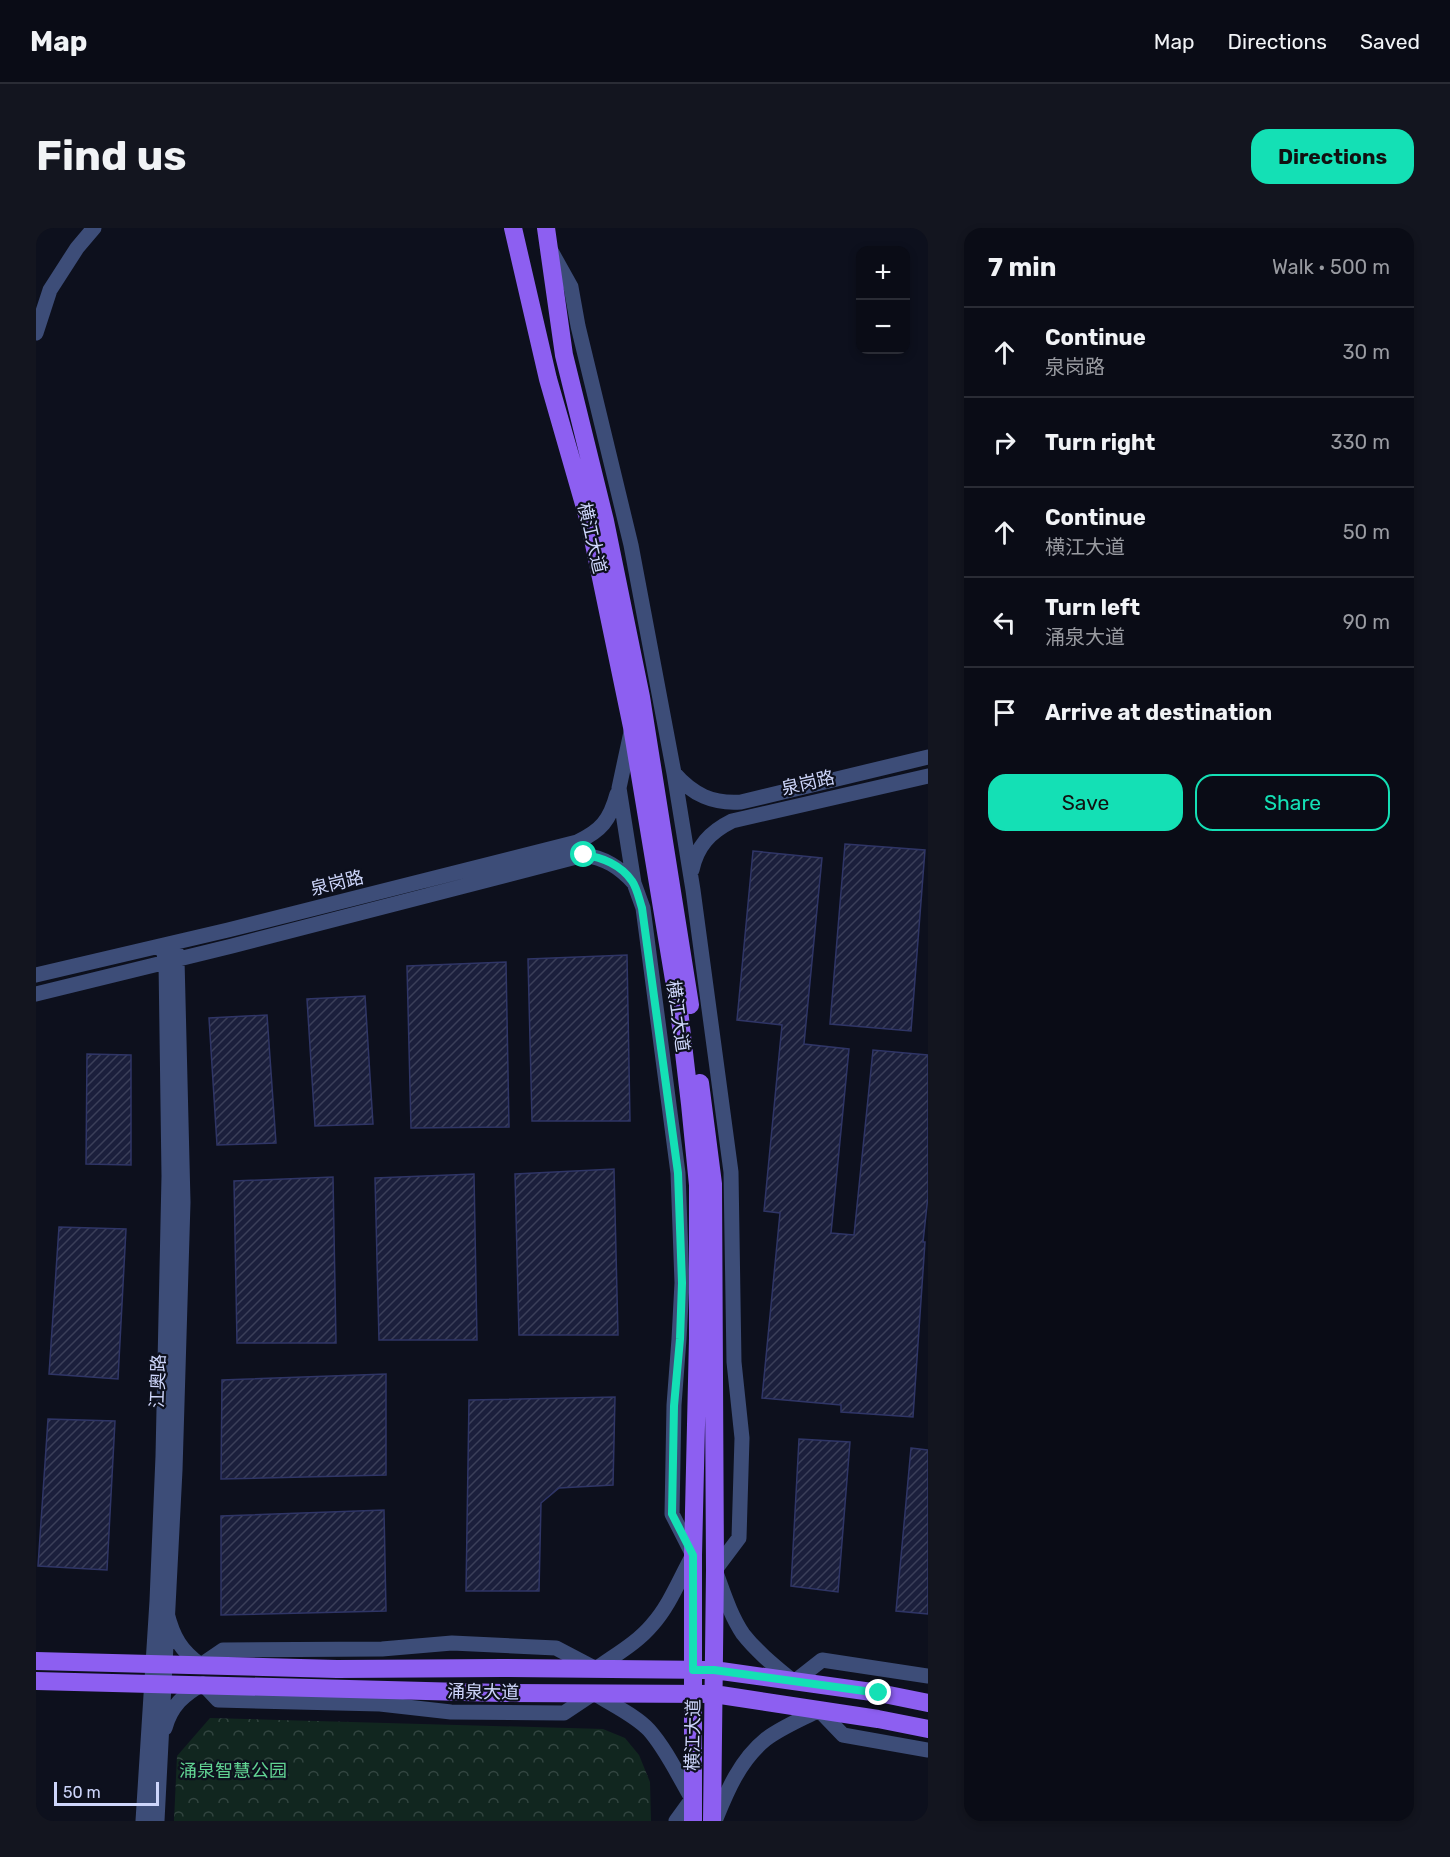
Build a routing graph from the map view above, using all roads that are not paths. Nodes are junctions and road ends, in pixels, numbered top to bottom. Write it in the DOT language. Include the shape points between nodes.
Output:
graph roads {
  1 [pos="94,228"];
  2 [pos="513,228"];
  3 [pos="547,237"];
  4 [pos="36,333"];
  5 [pos="632,727"];
  6 [pos="666,736"];
  7 [pos="648,740"];
  8 [pos="928,758"];
  9 [pos="674,773"];
  10 [pos="928,776"];
  11 [pos="619,789"];
  12 [pos="743,809"];
  13 [pos="579,849"];
  14 [pos="690,876"];
  15 [pos="634,883"];
  16 [pos="695,909"];
  17 [pos="670,917"];
  18 [pos="645,925"];
  19 [pos="168,944"];
  20 [pos="172,960"];
  21 [pos="36,975"];
  22 [pos="36,994"];
  23 [pos="693,1555"];
  24 [pos="716,1570"];
  25 [pos="167,1613"];
  26 [pos="36,1661"];
  27 [pos="159,1664"];
  28 [pos="201,1665"];
  29 [pos="596,1669"];
  30 [pos="693,1670"];
  31 [pos="714,1670"];
  32 [pos="928,1676"];
  33 [pos="36,1681"];
  34 [pos="794,1682"];
  35 [pos="158,1684"];
  36 [pos="203,1684"];
  37 [pos="594,1693"];
  38 [pos="693,1693"];
  39 [pos="714,1694"];
  40 [pos="928,1703"];
  41 [pos="819,1710"];
  42 [pos="928,1729"];
  43 [pos="161,1742"];
  44 [pos="928,1750"];
  45 [pos="692,1798"];
  46 [pos="143,1821"];
  47 [pos="157,1821"];
  48 [pos="676,1821"];
  49 [pos="693,1821"];
  50 [pos="714,1821"];
  1 -- 4 [label="street" via="50,290"];
  2 -- 5 [label="main road, 横江大道" via="548,379 590,525"];
  3 -- 6 [label="street" via="571,287 630,545"];
  3 -- 7 [label="main road, 横江大道" via="564,355 605,521"];
  5 -- 11 [label="street"];
  5 -- 17 [label="main road, 横江大道"];
  6 -- 7 [label="street"];
  6 -- 9 [label="street"];
  7 -- 17 [label="main road, 横江大道"];
  8 -- 12 [label="street, 泉岗路"];
  9 -- 12 [label="street, 泉岗路" via="705,798"];
  9 -- 14 [label="street"];
  10 -- 12 [label="street, 泉岗路"];
  11 -- 13 [label="street, 泉岗路" via="606,821"];
  11 -- 15 [label="street"];
  12 -- 14 [label="street, 泉岗路" via="701,845"];
  13 -- 15 [label="street, 泉岗路" via="614,864"];
  13 -- 19 [label="street, 泉岗路"];
  13 -- 20 [label="street, 泉岗路"];
  14 -- 16 [label="street"];
  15 -- 18 [label="street"];
  16 -- 17 [label="street"];
  16 -- 24 [label="street" via="731,1172 734,1362 742,1438 739,1538"];
  17 -- 18 [label="street"];
  17 -- 23 [label="main road, 横江大道" via="698,1185"];
  17 -- 24 [label="main road, 横江大道" via="713,1184"];
  18 -- 23 [label="street" via="678,1173 682,1283 672,1514"];
  19 -- 20 [label="street, 江奥路"];
  19 -- 21 [label="street, 泉岗路"];
  20 -- 22 [label="street, 泉岗路"];
  20 -- 25 [label="street, 江奥路" via="183,1202"];
  20 -- 27 [label="street, 江奥路"];
  23 -- 29 [label="street" via="653,1624"];
  23 -- 30 [label="main road, 横江大道"];
  24 -- 31 [label="main road, 横江大道"];
  24 -- 34 [label="street" via="743,1633"];
  25 -- 27 [label="street, 江奥路"];
  25 -- 28 [label="street" via="181,1648"];
  26 -- 27 [label="main road, 涌泉大道"];
  27 -- 28 [label="main road, 涌泉大道"];
  27 -- 35 [label="street, 江奥路"];
  28 -- 29 [label="main road, 涌泉大道"];
  29 -- 30 [label="main road, 涌泉大道"];
  30 -- 31 [label="main road, 涌泉大道"];
  30 -- 38 [label="main road, 横江大道"];
  31 -- 34 [label="main road, 涌泉大道"];
  31 -- 39 [label="main road, 横江大道"];
  32 -- 34 [label="street" via="822,1660"];
  33 -- 35 [label="main road, 涌泉大道"];
  34 -- 40 [label="main road, 涌泉大道"];
  35 -- 36 [label="main road, 涌泉大道"];
  35 -- 43 [label="street, 江奥路"];
  35 -- 46 [label="street, 江奥路"];
  36 -- 37 [label="main road, 涌泉大道"];
  36 -- 43 [label="street" via="179,1701"];
  37 -- 38 [label="main road, 涌泉大道"];
  37 -- 45 [label="street" via="649,1730"];
  38 -- 39 [label="main road, 涌泉大道"];
  38 -- 45 [label="main road, 横江大道"];
  39 -- 41 [label="main road, 涌泉大道"];
  39 -- 50 [label="main road, 横江大道"];
  41 -- 42 [label="main road, 涌泉大道"];
  41 -- 44 [label="street" via="843,1735"];
  41 -- 50 [label="street" via="756,1748 736,1775"];
  43 -- 47 [label="street, 江奥路"];
  45 -- 48 [label="street"];
  45 -- 49 [label="main road, 横江大道"];
}
